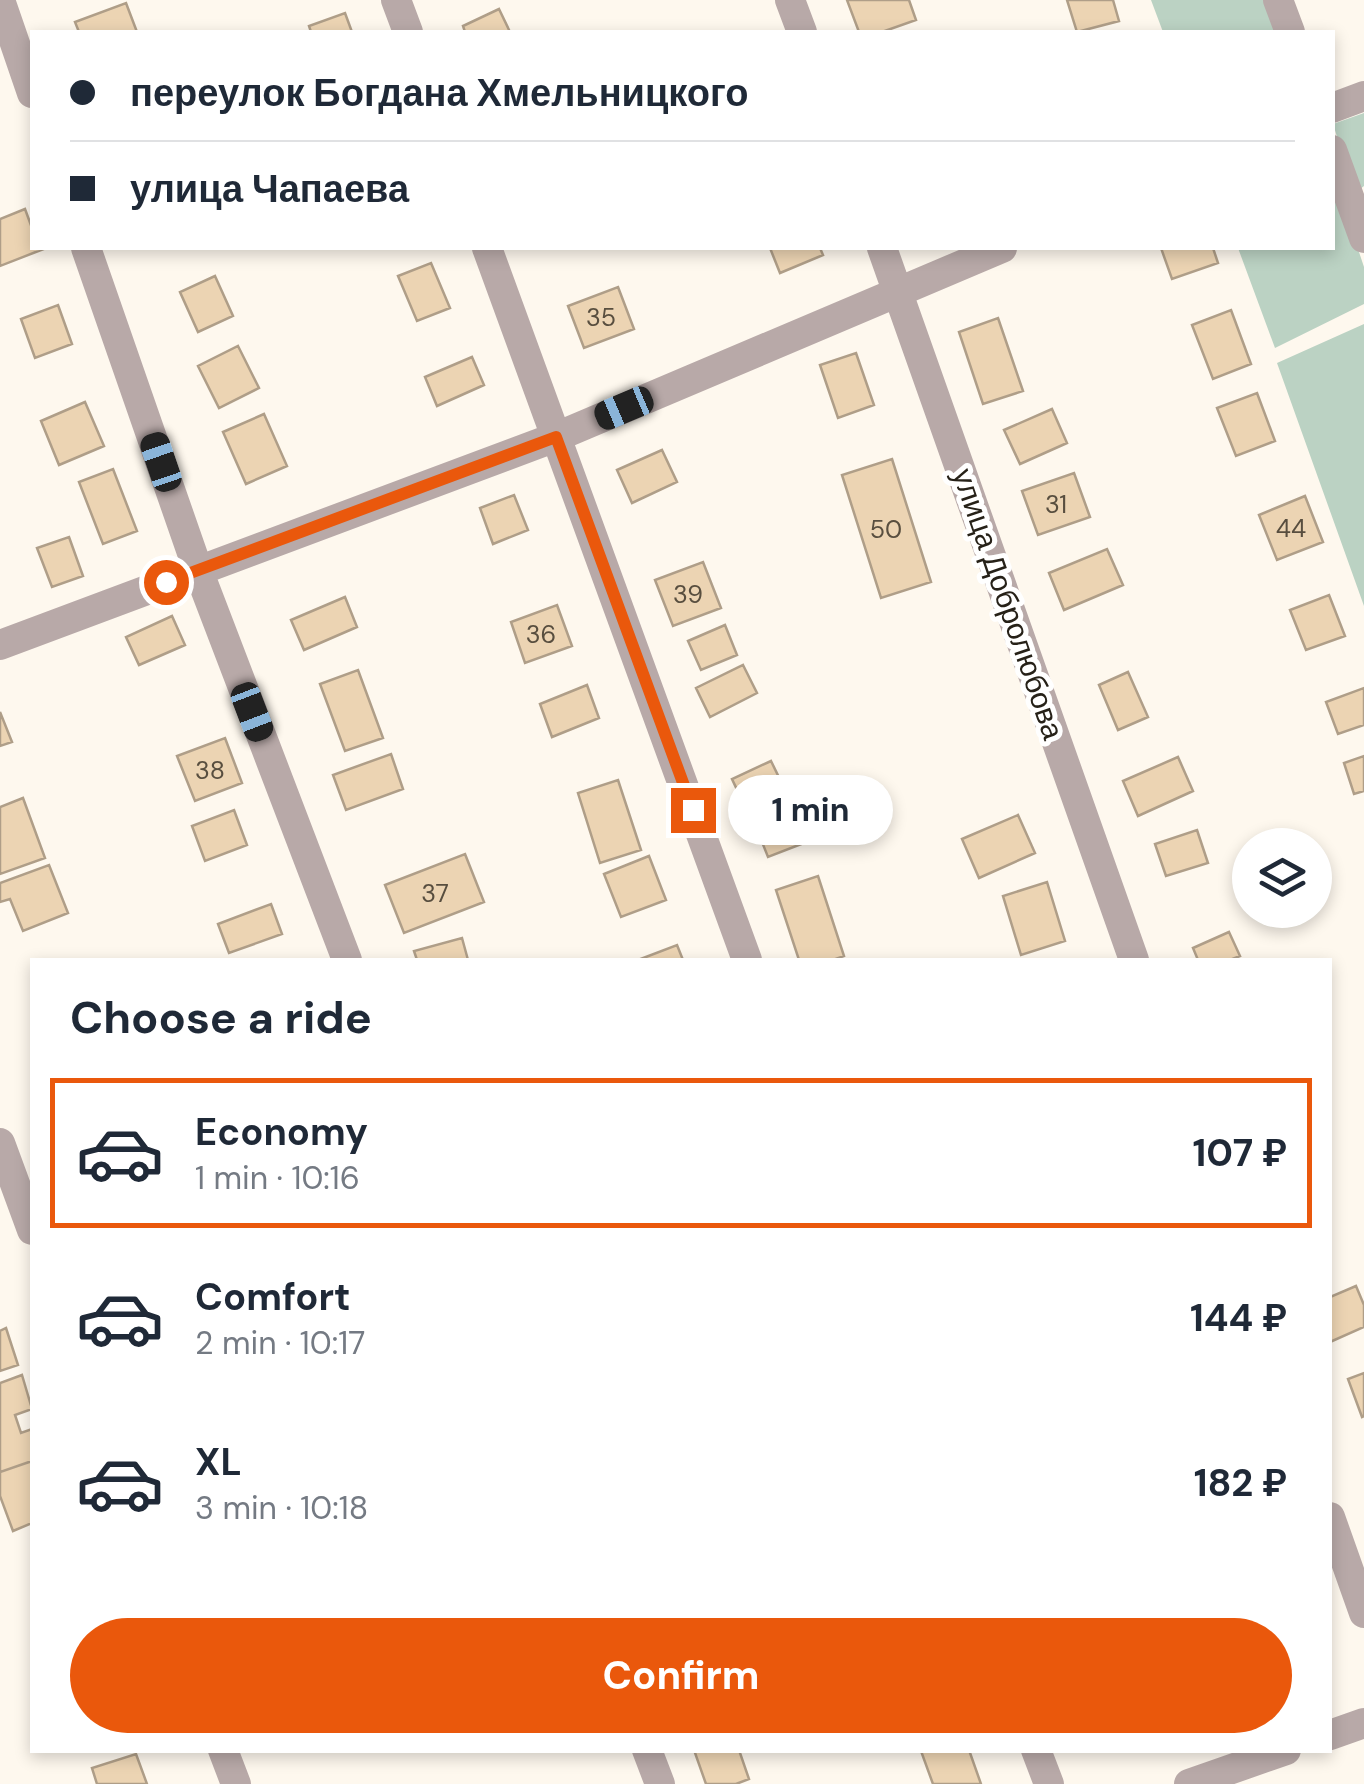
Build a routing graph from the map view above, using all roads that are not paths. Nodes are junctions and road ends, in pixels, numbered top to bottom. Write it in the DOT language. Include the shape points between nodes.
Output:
graph roads {
  1 [pos="0,0"];
  2 [pos="396,0"];
  3 [pos="790,0"];
  4 [pos="1278,0"];
  5 [pos="407,30"];
  6 [pos="801,30"];
  7 [pos="1289,30"];
  8 [pos="30,88"];
  9 [pos="1364,96"];
  10 [pos="1335,107"];
  11 [pos="1335,158"];
  12 [pos="1364,238"];
  13 [pos="87,250"];
  14 [pos="487,250"];
  15 [pos="883,250"];
  16 [pos="997,250"];
  17 [pos="898,292"];
  18 [pos="556,437"];
  19 [pos="198,570"];
  20 [pos="0,645"];
  21 [pos="346,958"];
  22 [pos="747,958"];
  23 [pos="1133,958"];
  24 [pos="0,1143"];
  25 [pos="30,1225"];
  26 [pos="1332,1523"];
  27 [pos="1364,1613"];
  28 [pos="1364,1723"];
  29 [pos="1332,1734"];
  30 [pos="225,1753"];
  31 [pos="648,1753"];
  32 [pos="1037,1753"];
  33 [pos="1277,1753"];
  34 [pos="236,1784"];
  35 [pos="660,1784"];
  36 [pos="1049,1784"];
  37 [pos="1189,1784"];
  1 -- 8 [label="street"];
  2 -- 5 [label="street"];
  3 -- 6 [label="street"];
  4 -- 7 [label="street"];
  9 -- 10 [label="street"];
  11 -- 12 [label="street"];
  13 -- 19 [label="street"];
  14 -- 18 [label="street"];
  15 -- 17 [label="street, улица Добролюбова"];
  16 -- 17 [label="street"];
  17 -- 18 [label="street"];
  17 -- 23 [label="street, улица Добролюбова"];
  18 -- 19 [label="street"];
  18 -- 22 [label="street"];
  19 -- 20 [label="street"];
  19 -- 21 [label="street"];
  24 -- 25 [label="street"];
  26 -- 27 [label="street"];
  28 -- 29 [label="street"];
  30 -- 34 [label="street"];
  31 -- 35 [label="street"];
  32 -- 36 [label="street"];
  33 -- 37 [label="street"];
}
